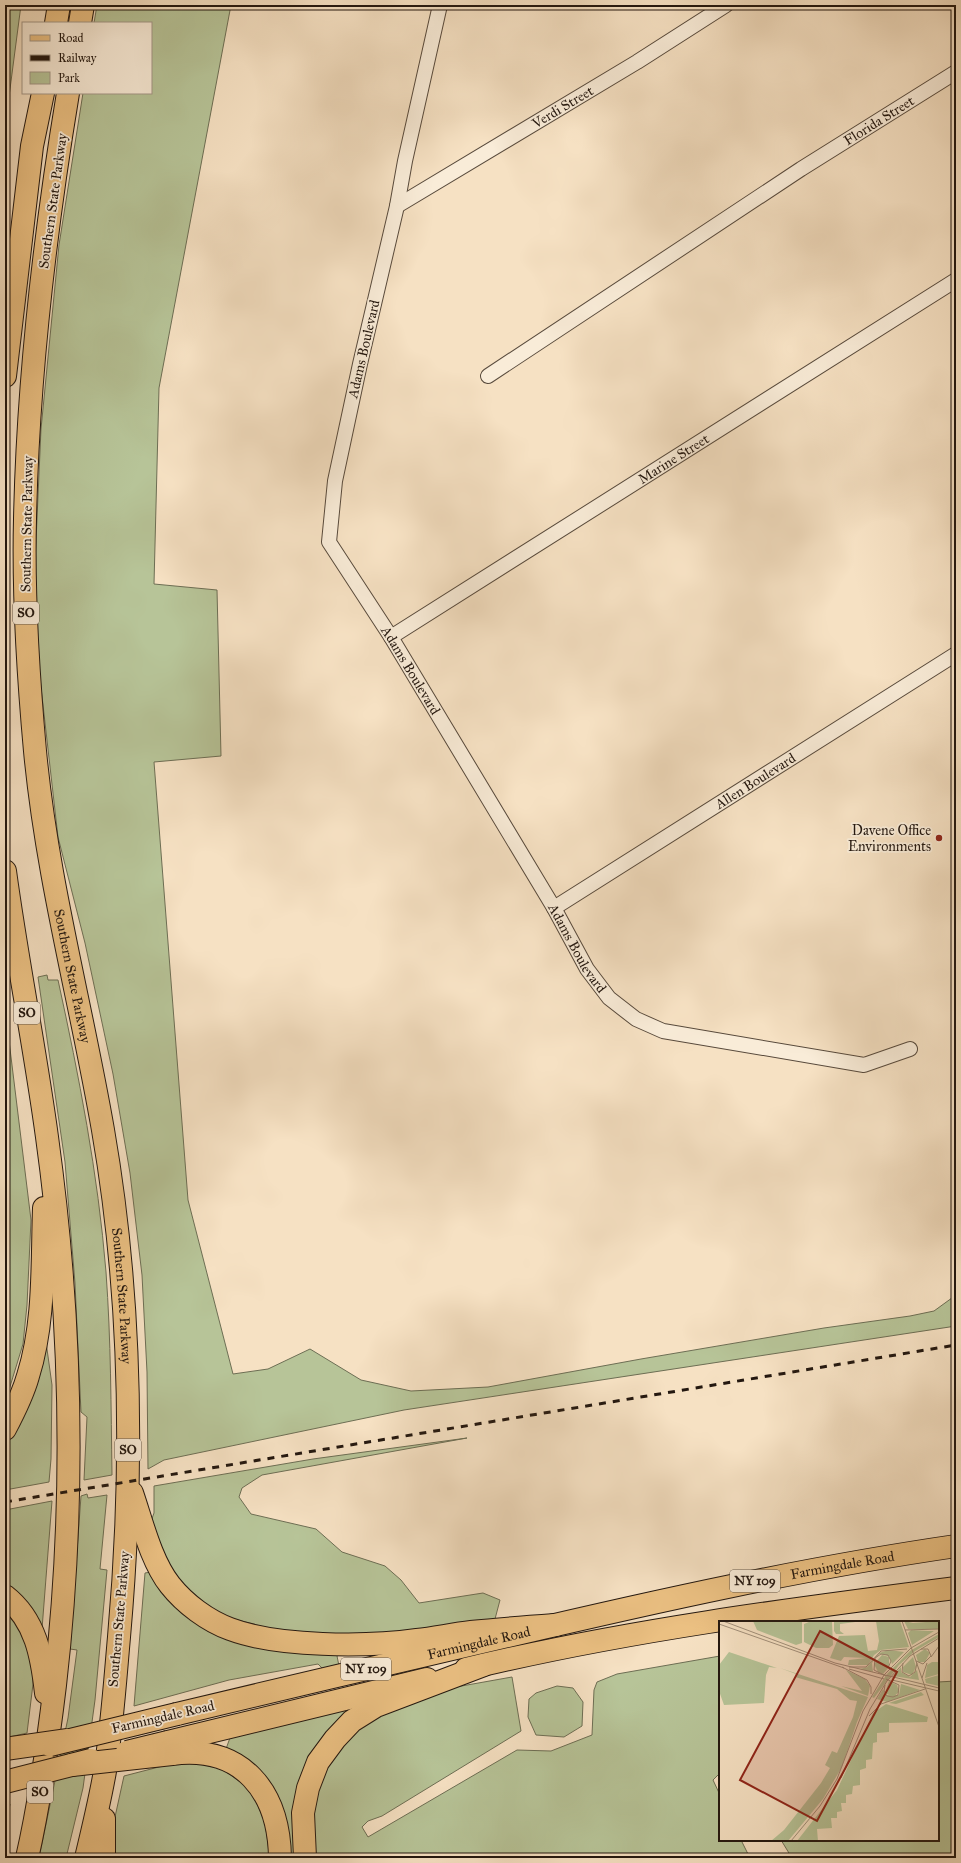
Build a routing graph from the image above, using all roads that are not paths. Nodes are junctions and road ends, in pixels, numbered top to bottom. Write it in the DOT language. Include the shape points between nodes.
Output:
graph roads {
  1 [pos="59,5"];
  2 [pos="83,5"];
  3 [pos="440,5"];
  4 [pos="726,5"];
  5 [pos="56,22"];
  6 [pos="80,22"];
  7 [pos="956,72"];
  8 [pos="43,94"];
  9 [pos="68,94"];
  10 [pos="397,206"];
  11 [pos="956,280"];
  12 [pos="5,376"];
  13 [pos="488,376"];
  14 [pos="391,637"];
  15 [pos="956,654"];
  16 [pos="5,871"];
  17 [pos="554,908"];
  18 [pos="910,1049"];
  19 [pos="47,1137"];
  20 [pos="5,1429"];
  21 [pos="128,1484"];
  22 [pos="956,1546"];
  23 [pos="956,1588"];
  24 [pos="5,1596"];
  25 [pos="555,1625"];
  26 [pos="484,1665"];
  27 [pos="50,1726"];
  28 [pos="68,1740"];
  29 [pos="170,1748"];
  30 [pos="5,1749"];
  31 [pos="5,1758"];
  32 [pos="105,1770"];
  33 [pos="5,1782"];
  34 [pos="27,1858"];
  35 [pos="86,1858"];
  36 [pos="104,1858"];
  37 [pos="280,1858"];
  38 [pos="305,1858"];
  1 -- 5 [label="main road"];
  2 -- 6 [label="main road"];
  3 -- 10 [label="street, Adams Boulevard"];
  4 -- 10 [label="street, Verdi Street" via="637,62"];
  7 -- 13 [label="street, Florida Street" via="801,169"];
  8 -- 12 [label="main road, Southern State Parkway" via="32,146"];
  9 -- 21 [label="main road, Southern State Parkway / SO" via="56,167 31,399 25,519 27,636 43,819 103,1129 119,1246 126,1365"];
  10 -- 14 [label="street, Adams Boulevard" via="335,481 329,542"];
  11 -- 14 [label="street, Marine Street"];
  14 -- 17 [label="street, Adams Boulevard"];
  15 -- 17 [label="street, Allen Boulevard"];
  16 -- 19 [label="main road, SO"];
  17 -- 18 [label="street, Adams Boulevard" via="587,969 609,998 636,1019 663,1031 864,1066"];
  19 -- 20 [label="main road" via="41,1299 36,1339 28,1376"];
  19 -- 27 [label="main road, SO" via="64,1303 69,1428 63,1598"];
  21 -- 25 [label="main road" via="165,1578 189,1604 231,1630 286,1641 359,1644"];
  21 -- 32 [label="main road, Southern State Parkway / SO" via="122,1600"];
  22 -- 25 [label="main road, Farmingdale Road / NY 109" via="774,1577"];
  23 -- 26 [label="main road, Farmingdale Road / NY 109" via="739,1616"];
  24 -- 27 [label="main road" via="27,1620 37,1642"];
  25 -- 28 [label="main road, Farmingdale Road / NY 109, bridge"];
  26 -- 29 [label="main road, Farmingdale Road / NY 109"];
  26 -- 38 [label="main road" via="376,1706 352,1721 335,1739 318,1762 308,1788 304,1813"];
  27 -- 34 [label="main road, SO"];
  28 -- 30 [label="main road, bridge"];
  28 -- 31 [label="main road, Farmingdale Road / NY 109, bridge"];
  29 -- 33 [label="main road, bridge" via="72,1765"];
  29 -- 37 [label="main road" via="213,1754 230,1761 250,1776 264,1793 273,1815"];
  32 -- 35 [label="main road, Southern State Parkway / SO"];
  32 -- 36 [label="main road"];
}
